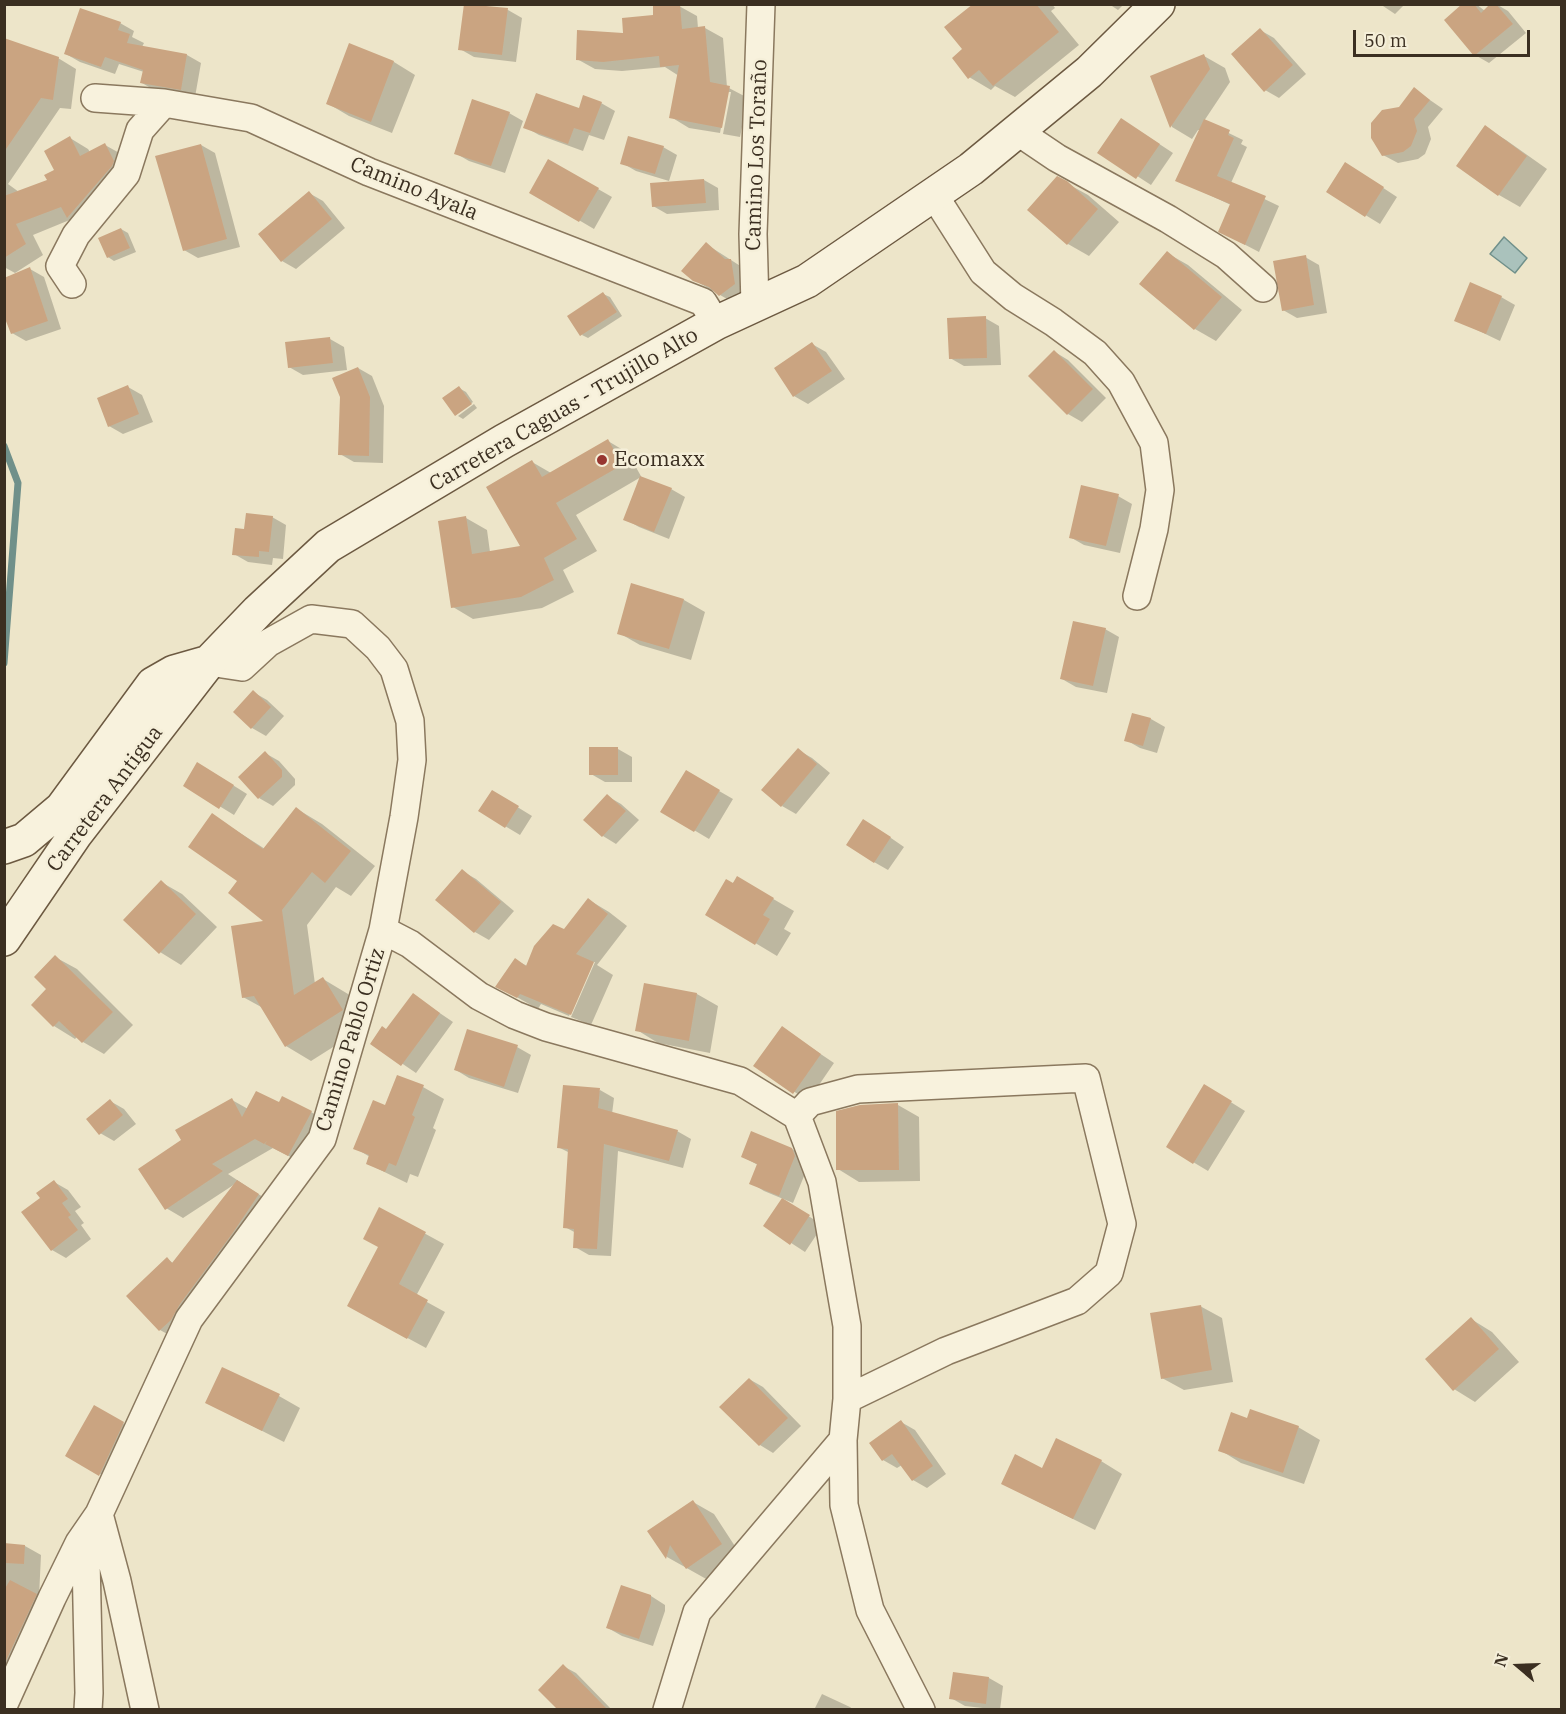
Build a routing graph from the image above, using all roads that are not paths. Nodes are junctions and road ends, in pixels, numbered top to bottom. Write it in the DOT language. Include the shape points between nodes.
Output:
graph roads {
  1 [pos="762,4"];
  2 [pos="1158,4"];
  3 [pos="95,98"];
  4 [pos="164,103"];
  5 [pos="1017,131"];
  6 [pos="934,195"];
  7 [pos="72,284"];
  8 [pos="1263,288"];
  9 [pos="755,305"];
  10 [pos="716,323"];
  11 [pos="1137,596"];
  12 [pos="208,662"];
  13 [pos="4,847"];
  14 [pos="384,930"];
  15 [pos="4,939"];
  16 [pos="797,1116"];
  17 [pos="847,1399"];
  18 [pos="843,1440"];
  19 [pos="99,1514"];
  20 [pos="79,1543"];
  21 [pos="4,1704"];
  22 [pos="88,1710"];
  23 [pos="145,1710"];
  24 [pos="667,1710"];
  25 [pos="921,1710"];
  1 -- 9 [label="street, Camino Los Toraño" via="753,234"];
  2 -- 5 [label="street, Carretera Caguas - Trujillo Alto" via="1089,72"];
  3 -- 4 [label="street, Camino Ayala"];
  4 -- 7 [label="street" via="140,130 126,174 76,235 60,266"];
  4 -- 10 [label="street, Camino Ayala" via="251,118 369,172 702,302"];
  5 -- 6 [label="street, Carretera Caguas - Trujillo Alto"];
  5 -- 8 [label="street" via="1056,158 1226,255"];
  6 -- 9 [label="street, Carretera Caguas - Trujillo Alto" via="807,281"];
  6 -- 11 [label="street" via="983,272 1095,353 1121,382 1154,443 1160,490"];
  9 -- 10 [label="street, Carretera Caguas - Trujillo Alto"];
  10 -- 12 [label="street, Carretera Caguas - Trujillo Alto" via="504,441 328,546"];
  12 -- 13 [label="street, Carretera Caguas - Trujillo Alto" via="174,672 153,684 62,808 24,840"];
  12 -- 14 [label="street, Camino Pablo Ortiz" via="242,667 268,643 311,619 352,624 394,669 410,721 412,760"];
  12 -- 15 [label="street, Carretera Antigua" via="75,835"];
  14 -- 16 [label="street" via="410,944 479,996 515,1015 740,1081"];
  14 -- 19 [label="street, Camino Pablo Ortiz" via="322,1139 189,1319"];
  16 -- 17 [label="street" via="822,1182 847,1326"];
  16 -- 17 [label="street" via="810,1102 858,1089 1086,1077 1122,1224 1109,1273 1077,1301 946,1351"];
  17 -- 18 [label="street"];
  18 -- 24 [label="street" via="698,1612"];
  18 -- 25 [label="street" via="844,1505 870,1610"];
  19 -- 20 [label="street, Camino Pablo Ortiz"];
  19 -- 23 [label="street"];
  20 -- 21 [label="street, Camino Pablo Ortiz"];
  20 -- 22 [label="street" via="86,1559"];
}
